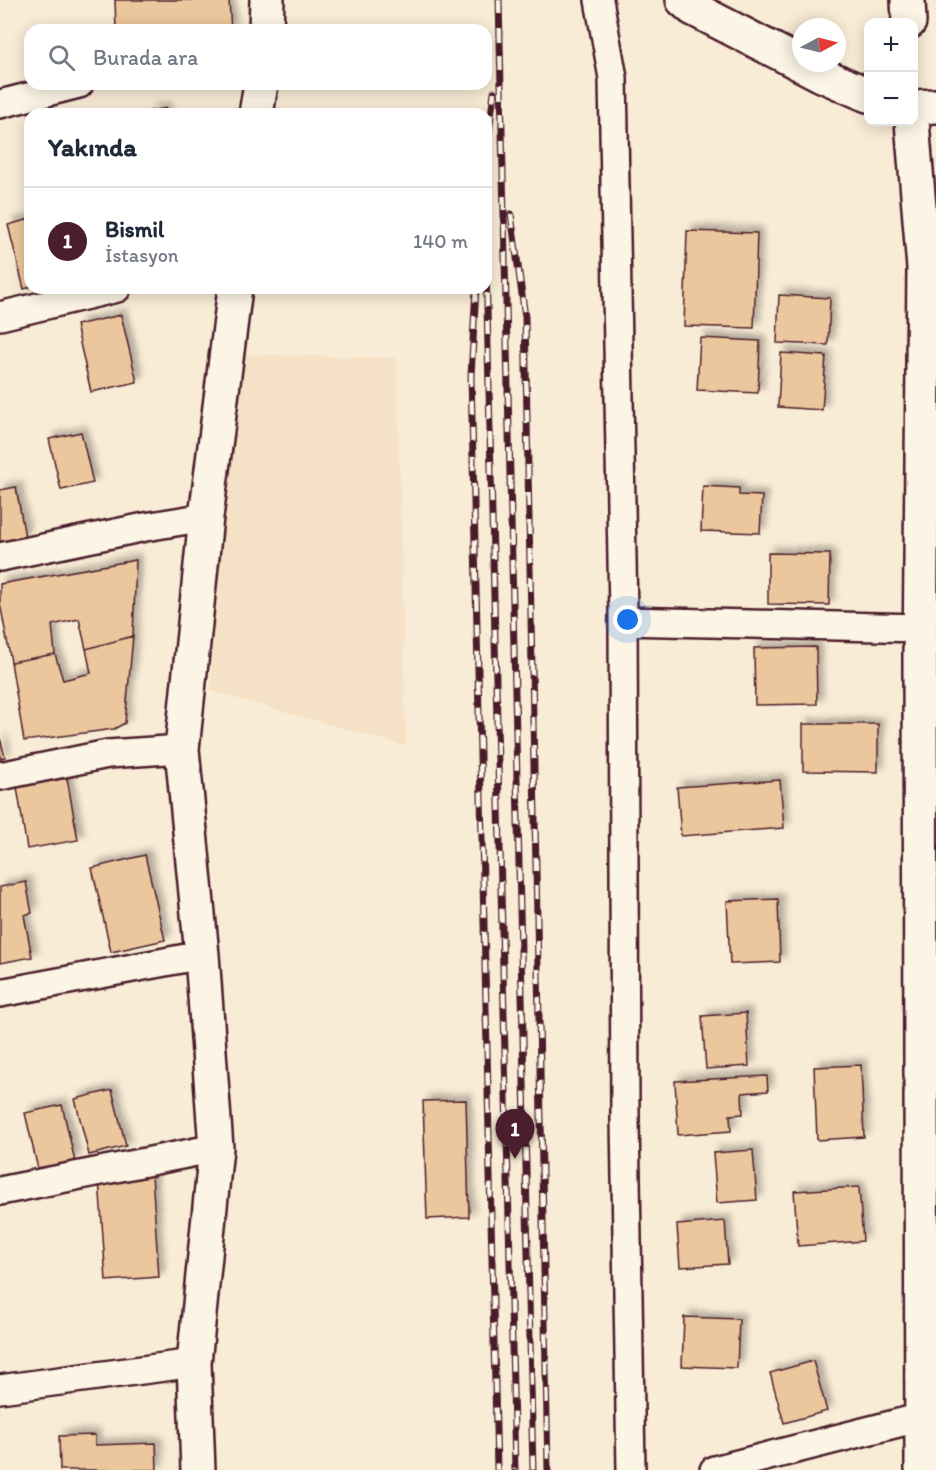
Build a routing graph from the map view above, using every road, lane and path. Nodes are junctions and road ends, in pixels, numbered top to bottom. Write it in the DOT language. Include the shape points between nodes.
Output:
graph roads {
  1 [pos="267,0"];
  2 [pos="599,0"];
  3 [pos="683,0"];
  4 [pos="908,0"];
  5 [pos="909,18"];
  6 [pos="266,24"];
  7 [pos="56,90"];
  8 [pos="260,90"];
  9 [pos="864,93"];
  10 [pos="0,104"];
  11 [pos="936,106"];
  12 [pos="918,107"];
  13 [pos="257,108"];
  14 [pos="912,126"];
  15 [pos="930,268"];
  16 [pos="92,294"];
  17 [pos="234,294"];
  18 [pos="0,316"];
  19 [pos="206,518"];
  20 [pos="929,540"];
  21 [pos="0,557"];
  22 [pos="623,621"];
  23 [pos="920,628"];
  24 [pos="182,749"];
  25 [pos="0,776"];
  26 [pos="928,802"];
  27 [pos="202,955"];
  28 [pos="0,993"];
  29 [pos="928,1108"];
  30 [pos="216,1148"];
  31 [pos="0,1191"];
  32 [pos="194,1363"];
  33 [pos="0,1389"];
  34 [pos="926,1396"];
  35 [pos="198,1470"];
  36 [pos="631,1470"];
  37 [pos="714,1470"];
  38 [pos="922,1470"];
  1 -- 6 [label="street"];
  2 -- 22 [label="street" via="613,78"];
  3 -- 9 [label="street" via="822,75"];
  4 -- 5 [label="street"];
  7 -- 10 [label="street"];
  8 -- 13 [label="street"];
  11 -- 12 [label="street"];
  14 -- 15 [label="street"];
  15 -- 20 [label="street"];
  16 -- 18 [label="street"];
  17 -- 19 [label="street"];
  19 -- 21 [label="street"];
  19 -- 24 [label="street"];
  20 -- 23 [label="street"];
  22 -- 23 [label="street"];
  22 -- 36 [label="street"];
  23 -- 26 [label="street"];
  24 -- 25 [label="street" via="108,754"];
  24 -- 27 [label="street"];
  26 -- 29 [label="street"];
  27 -- 28 [label="street"];
  27 -- 30 [label="street"];
  29 -- 34 [label="street"];
  30 -- 31 [label="street"];
  30 -- 32 [label="street"];
  32 -- 33 [label="street"];
  32 -- 35 [label="street"];
  34 -- 37 [label="street"];
  34 -- 38 [label="street"];
}
